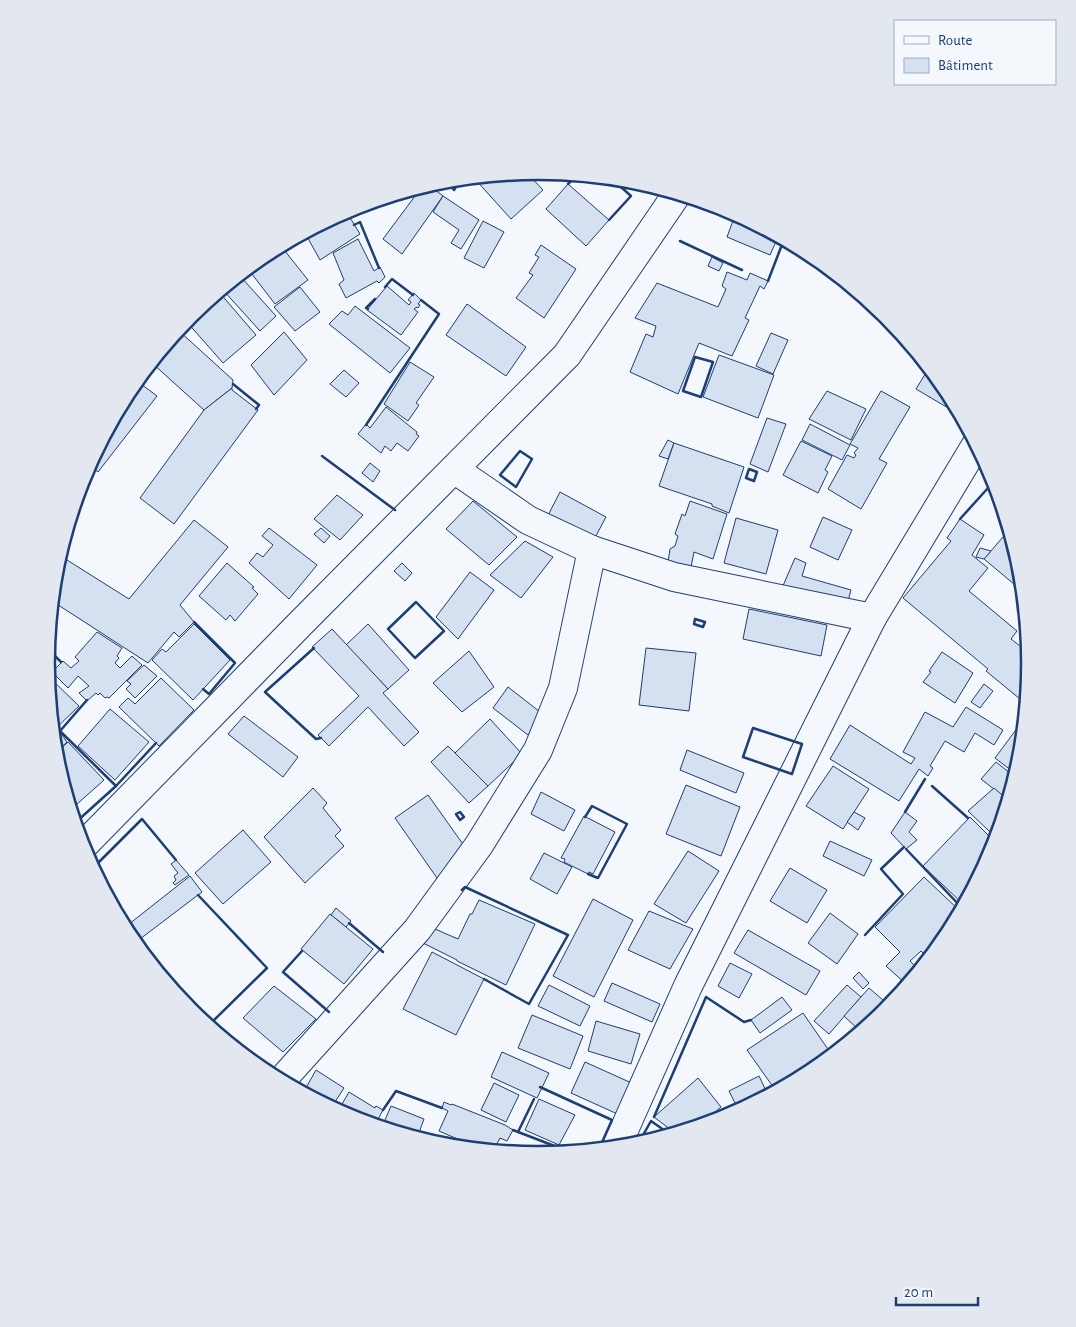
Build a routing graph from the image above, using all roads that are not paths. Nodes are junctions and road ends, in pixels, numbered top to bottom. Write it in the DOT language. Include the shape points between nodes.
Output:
graph roads {
  1 [pos="673,200"];
  2 [pos="972,452"];
  3 [pos="454,469"];
  4 [pos="592,550"];
  5 [pos="872,618"];
  6 [pos="89,840"];
  7 [pos="286,1075"];
  8 [pos="620,1139"];
  1 -- 3 [label="street" via="567,355"];
  2 -- 5 [label="street"];
  3 -- 4 [label="street" via="528,520"];
  3 -- 6 [label="street"];
  4 -- 5 [label="street" via="674,577"];
  4 -- 7 [label="street" via="563,688 538,750 479,845 417,930"];
  5 -- 8 [label="street" via="688,986"];
}
